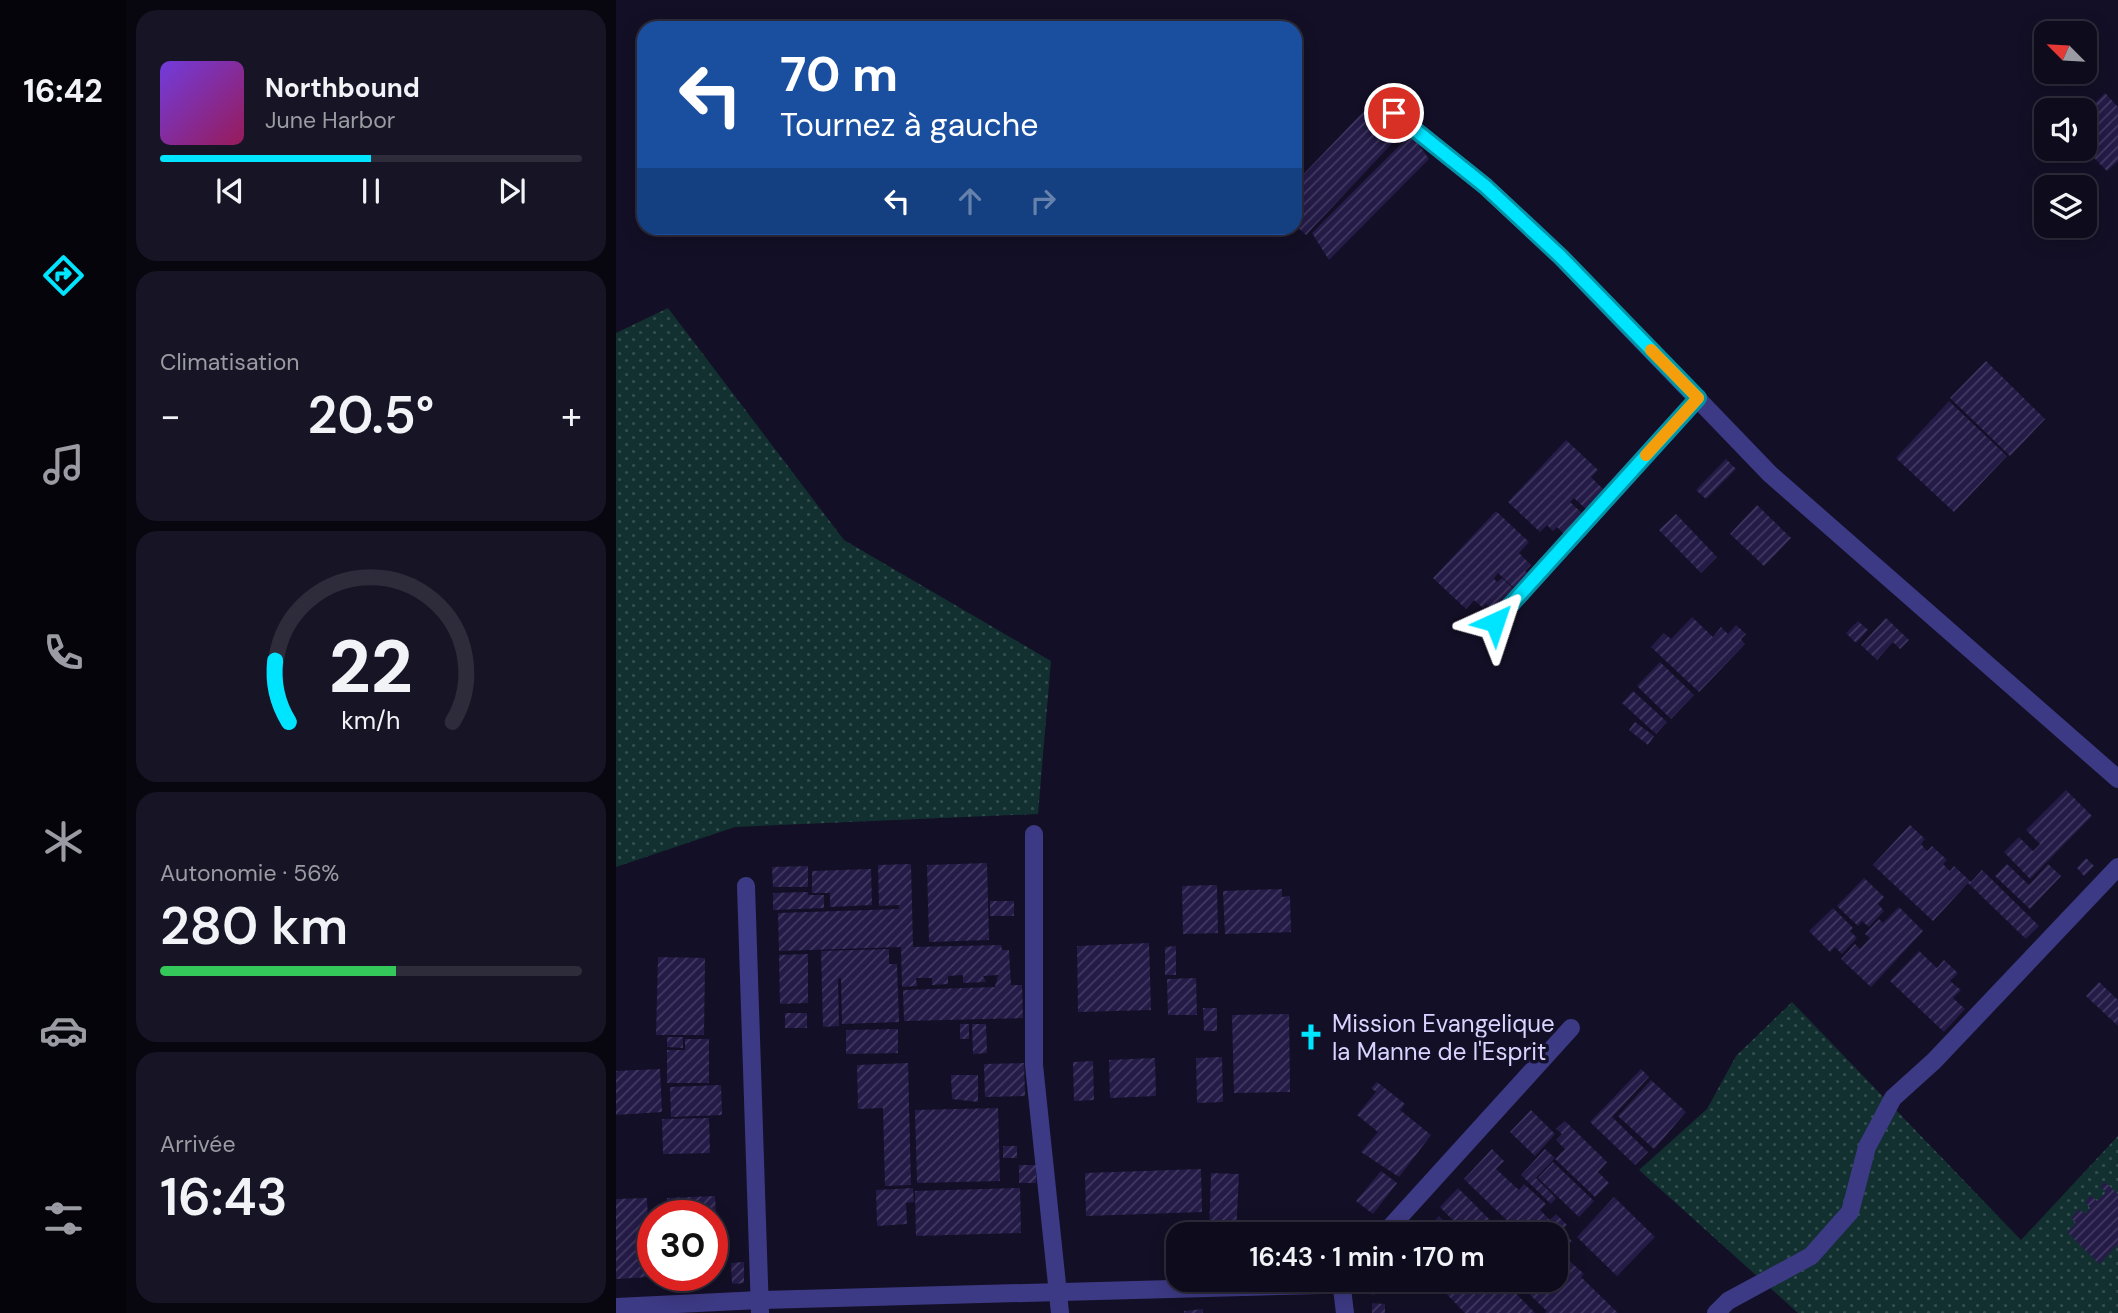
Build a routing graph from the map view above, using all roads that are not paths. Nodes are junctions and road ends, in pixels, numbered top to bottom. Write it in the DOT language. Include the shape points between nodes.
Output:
graph roads {
  1 [pos="1394,113"];
  2 [pos="1698,398"];
  3 [pos="1495,622"];
  4 [pos="2118,779"];
  5 [pos="1034,834"];
  6 [pos="2118,867"];
  7 [pos="746,886"];
  8 [pos="1571,1028"];
  9 [pos="1395,1222"];
  10 [pos="1166,1288"];
  11 [pos="1059,1291"];
  12 [pos="1342,1292"];
  13 [pos="760,1306"];
  14 [pos="616,1307"];
  15 [pos="1059,1313"];
  16 [pos="1345,1313"];
  17 [pos="1716,1313"];
  1 -- 2 [label="street" via="1485,186 1561,257"];
  2 -- 3 [label="street"];
  2 -- 4 [label="street" via="1770,474"];
  5 -- 11 [label="street" via="1034,1065"];
  6 -- 17 [label="street" via="1934,1061 1893,1098 1867,1147 1850,1212 1811,1256 1728,1301"];
  7 -- 13 [label="street"];
  8 -- 9 [label="street"];
  10 -- 11 [label="street"];
  11 -- 13 [label="street"];
  11 -- 15 [label="street"];
  12 -- 16 [label="street"];
  13 -- 14 [label="street"];
}
